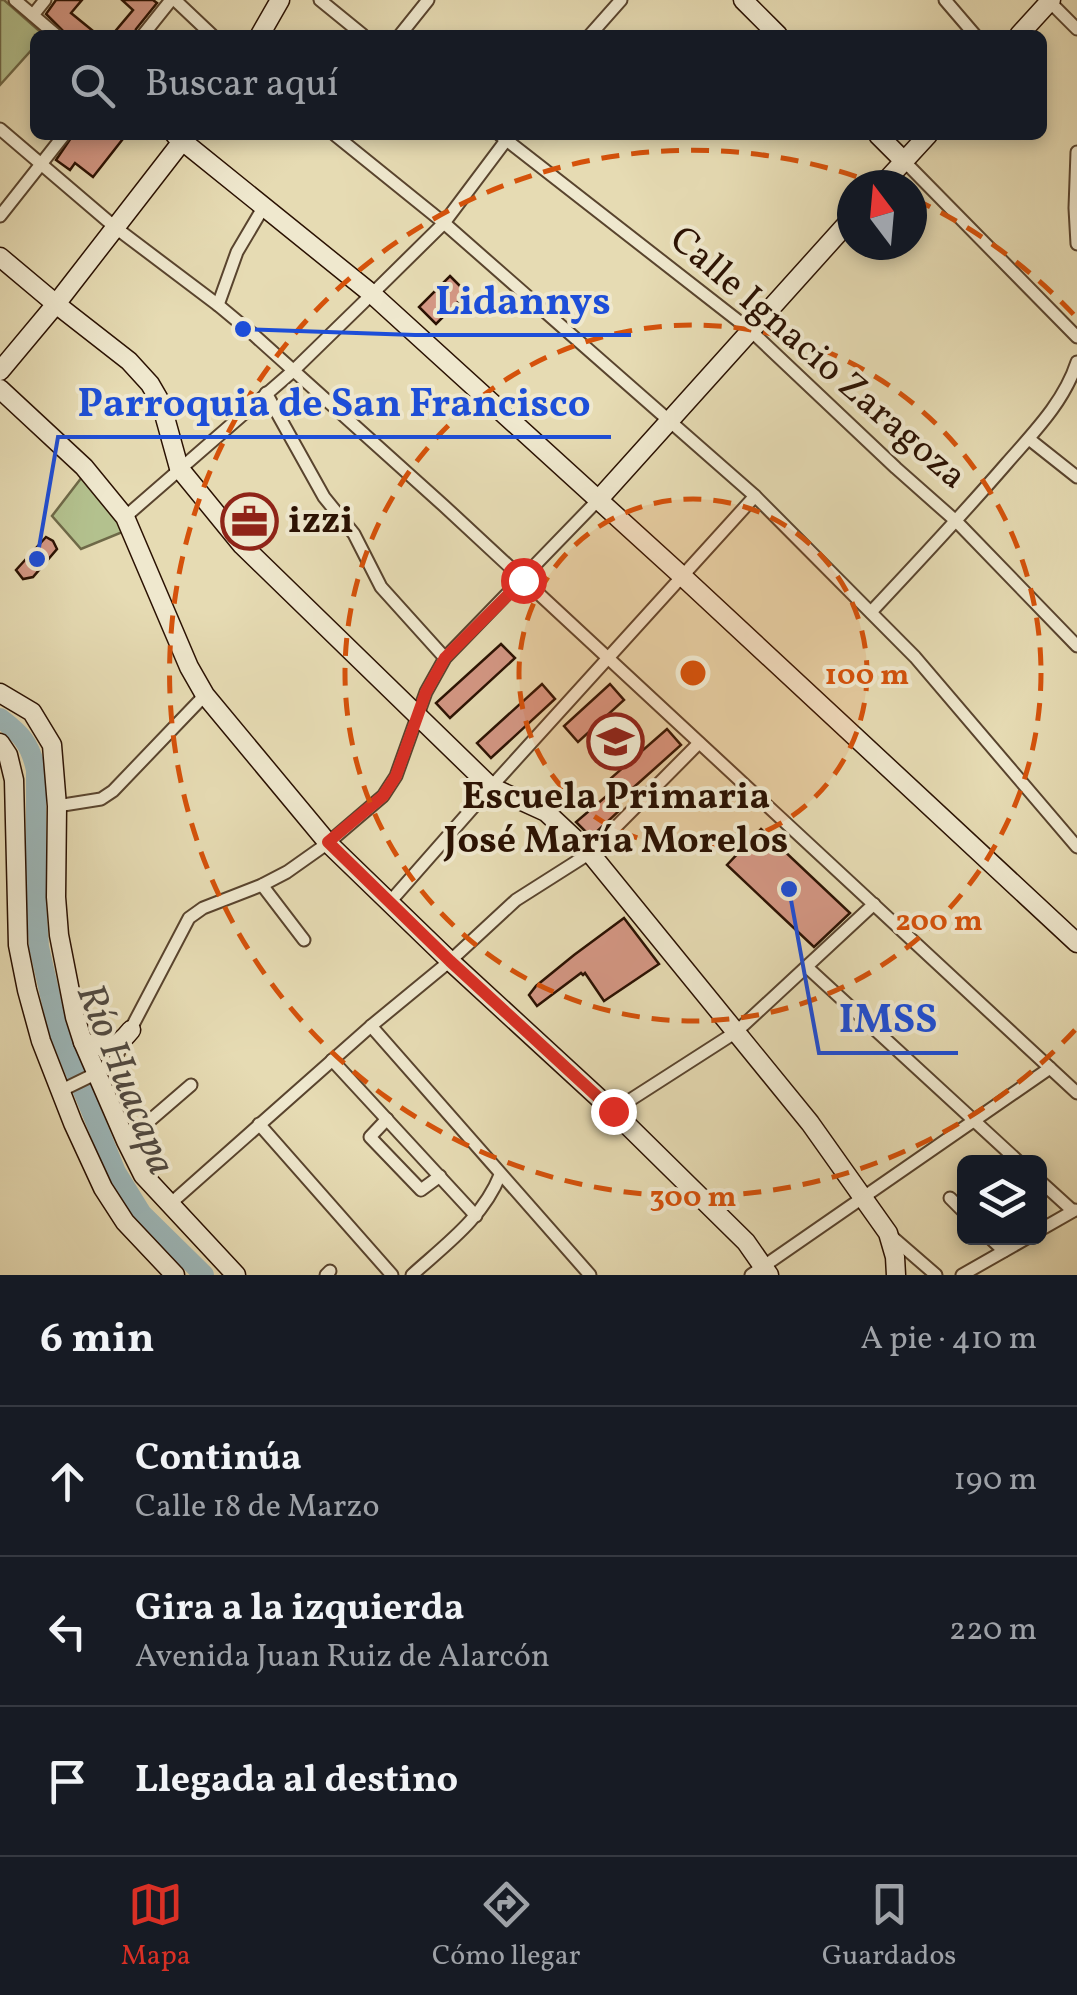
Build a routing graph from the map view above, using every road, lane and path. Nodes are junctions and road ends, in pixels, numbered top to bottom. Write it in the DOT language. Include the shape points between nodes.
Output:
graph roads {
  1 [pos="15,0"];
  2 [pos="45,0"];
  3 [pos="173,0"];
  4 [pos="280,0"];
  5 [pos="320,0"];
  6 [pos="428,0"];
  7 [pos="620,0"];
  8 [pos="743,0"];
  9 [pos="945,0"];
  10 [pos="1049,1"];
  11 [pos="33,15"];
  12 [pos="50,30"];
  13 [pos="147,30"];
  14 [pos="206,30"];
  15 [pos="263,30"];
  16 [pos="357,30"];
  17 [pos="404,30"];
  18 [pos="594,30"];
  19 [pos="773,30"];
  20 [pos="971,30"];
  21 [pos="1023,30"];
  22 [pos="1077,30"];
  23 [pos="0,129"];
  24 [pos="60,140"];
  25 [pos="180,140"];
  26 [pos="185,140"];
  27 [pos="340,140"];
  28 [pos="504,140"];
  29 [pos="510,140"];
  30 [pos="883,140"];
  31 [pos="923,140"];
  32 [pos="1076,158"];
  33 [pos="904,161"];
  34 [pos="41,164"];
  35 [pos="896,170"];
  36 [pos="263,208"];
  37 [pos="0,216"];
  38 [pos="444,222"];
  39 [pos="116,228"];
  40 [pos="837,234"];
  41 [pos="1077,244"];
  42 [pos="0,257"];
  43 [pos="372,294"];
  44 [pos="56,304"];
  45 [pos="218,305"];
  46 [pos="750,330"];
  47 [pos="1077,337"];
  48 [pos="1077,362"];
  49 [pos="0,371"];
  50 [pos="293,371"];
  51 [pos="0,389"];
  52 [pos="266,392"];
  53 [pos="670,420"];
  54 [pos="1029,439"];
  55 [pos="179,468"];
  56 [pos="1077,477"];
  57 [pos="755,496"];
  58 [pos="599,499"];
  59 [pos="125,516"];
  60 [pos="957,522"];
  61 [pos="682,575"];
  62 [pos="523,580"];
  63 [pos="871,612"];
  64 [pos="1077,646"];
  65 [pos="445,658"];
  66 [pos="607,658"];
  67 [pos="0,693"];
  68 [pos="205,695"];
  69 [pos="418,716"];
  70 [pos="0,743"];
  71 [pos="699,743"];
  72 [pos="490,787"];
  73 [pos="57,806"];
  74 [pos="328,842"];
  75 [pos="1077,848"];
  76 [pos="590,853"];
  77 [pos="262,885"];
  78 [pos="389,903"];
  79 [pos="874,904"];
  80 [pos="304,940"];
  81 [pos="1077,943"];
  82 [pos="450,961"];
  83 [pos="808,968"];
  84 [pos="371,1026"];
  85 [pos="132,1030"];
  86 [pos="736,1032"];
  87 [pos="84,1042"];
  88 [pos="332,1060"];
  89 [pos="1050,1068"];
  90 [pos="95,1074"];
  91 [pos="191,1085"];
  92 [pos="63,1089"];
  93 [pos="1077,1092"];
  94 [pos="613,1111"];
  95 [pos="387,1119"];
  96 [pos="973,1121"];
  97 [pos="259,1124"];
  98 [pos="126,1141"];
  99 [pos="1011,1155"];
  100 [pos="500,1175"];
  101 [pos="440,1176"];
  102 [pos="1047,1187"];
  103 [pos="862,1198"];
  104 [pos="950,1198"];
  105 [pos="170,1204"];
  106 [pos="957,1205"];
  107 [pos="1075,1210"];
  108 [pos="476,1216"];
  109 [pos="1047,1226"];
  110 [pos="888,1233"];
  111 [pos="998,1245"];
  112 [pos="1015,1245"];
  113 [pos="1004,1251"];
  114 [pos="762,1272"];
  115 [pos="175,1275"];
  116 [pos="236,1275"];
  117 [pos="392,1275"];
  118 [pos="412,1275"];
  119 [pos="590,1275"];
  120 [pos="896,1275"];
  121 [pos="936,1275"];
  122 [pos="962,1275"];
  1 -- 11 [label="street"];
  2 -- 11 [label="street"];
  3 -- 13 [label="street"];
  3 -- 14 [label="street"];
  4 -- 15 [label="main road"];
  5 -- 16 [label="street"];
  6 -- 17 [label="street"];
  7 -- 18 [label="street"];
  8 -- 19 [label="main road"];
  9 -- 20 [label="street"];
  10 -- 21 [label="main road"];
  10 -- 22 [label="street"];
  11 -- 12 [label="street"];
  23 -- 34 [label="street"];
  24 -- 34 [label="street"];
  25 -- 39 [label="main road"];
  26 -- 36 [label="main road"];
  27 -- 38 [label="street"];
  28 -- 38 [label="street"];
  29 -- 46 [label="street, Calle Ignacio Zaragoza"];
  30 -- 33 [label="main road"];
  31 -- 33 [label="main road"];
  32 -- 41 [label="street"];
  33 -- 35 [label="main road"];
  33 -- 47 [label="street"];
  34 -- 37 [label="street"];
  34 -- 39 [label="street"];
  36 -- 43 [label="main road"];
  36 -- 45 [label="street" via="237,252"];
  38 -- 43 [label="street"];
  38 -- 53 [label="street"];
  39 -- 44 [label="main road"];
  39 -- 45 [label="street"];
  40 -- 46 [label="main road"];
  42 -- 44 [label="main road"];
  43 -- 50 [label="street"];
  43 -- 58 [label="main road"];
  44 -- 49 [label="main road"];
  44 -- 55 [label="main road" via="150,384"];
  45 -- 50 [label="street"];
  46 -- 53 [label="main road"];
  46 -- 60 [label="street, Calle Ignacio Zaragoza"];
  48 -- 54 [label="street" via="1055,407"];
  50 -- 52 [label="street"];
  50 -- 62 [label="street"];
  51 -- 59 [label="main road" via="84,466"];
  52 -- 55 [label="street"];
  52 -- 65 [label="street" via="381,588"];
  53 -- 57 [label="street"];
  53 -- 58 [label="main road"];
  54 -- 56 [label="street"];
  54 -- 60 [label="street"];
  55 -- 59 [label="street"];
  55 -- 69 [label="main road" via="242,545"];
  57 -- 61 [label="street"];
  57 -- 63 [label="street"];
  58 -- 61 [label="main road"];
  58 -- 62 [label="street"];
  59 -- 68 [label="main road"];
  60 -- 63 [label="street"];
  60 -- 64 [label="street, Calle Ignacio Zaragoza"];
  61 -- 66 [label="street"];
  61 -- 81 [label="main road"];
  62 -- 65 [label="street"];
  62 -- 66 [label="street"];
  63 -- 75 [label="street"];
  65 -- 69 [label="street"];
  66 -- 71 [label="street"];
  66 -- 72 [label="street"];
  67 -- 73 [label="main road" via="32,712 52,745"];
  68 -- 73 [label="street" via="114,791"];
  68 -- 74 [label="main road"];
  69 -- 72 [label="main road"];
  69 -- 74 [label="street" via="383,796"];
  70 -- 92 [label="main road" via="14,780 18,945 26,990"];
  71 -- 76 [label="street"];
  71 -- 79 [label="street"];
  72 -- 76 [label="main road" via="546,812"];
  72 -- 78 [label="street"];
  73 -- 87 [label="main road" via="58,935"];
  74 -- 77 [label="street"];
  74 -- 78 [label="main road"];
  76 -- 82 [label="street" via="516,900"];
  76 -- 86 [label="main road"];
  77 -- 80 [label="street"];
  77 -- 85 [label="street" via="189,918"];
  78 -- 82 [label="main road"];
  79 -- 83 [label="street"];
  79 -- 89 [label="street"];
  82 -- 84 [label="street"];
  82 -- 94 [label="main road"];
  83 -- 86 [label="street"];
  83 -- 96 [label="street"];
  84 -- 88 [label="street"];
  84 -- 100 [label="street"];
  85 -- 87 [label="main road" via="109,1048"];
  85 -- 90 [label="street" via="114,1061"];
  86 -- 94 [label="street"];
  86 -- 103 [label="main road"];
  87 -- 90 [label="main road"];
  88 -- 95 [label="street"];
  88 -- 97 [label="street"];
  89 -- 93 [label="street"];
  89 -- 96 [label="street"];
  90 -- 92 [label="street"];
  90 -- 98 [label="main road"];
  91 -- 98 [label="street"];
  92 -- 115 [label="main road" via="103,1188"];
  94 -- 114 [label="main road" via="746,1242"];
  95 -- 101 [label="street"];
  95 -- 101 [label="street" via="370,1137 421,1190"];
  96 -- 99 [label="street"];
  96 -- 103 [label="street"];
  97 -- 105 [label="street"];
  97 -- 117 [label="street"];
  98 -- 105 [label="main road"];
  100 -- 108 [label="street"];
  100 -- 119 [label="street"];
  101 -- 108 [label="street"];
  102 -- 107 [label="street"];
  103 -- 110 [label="main road"];
  103 -- 114 [label="street"];
  104 -- 106 [label="street"];
  105 -- 116 [label="main road"];
  107 -- 109 [label="street"];
  108 -- 118 [label="street"];
  110 -- 120 [label="main road"];
  110 -- 121 [label="street"];
  111 -- 113 [label="street"];
  112 -- 113 [label="street"];
  113 -- 122 [label="street"];
}
